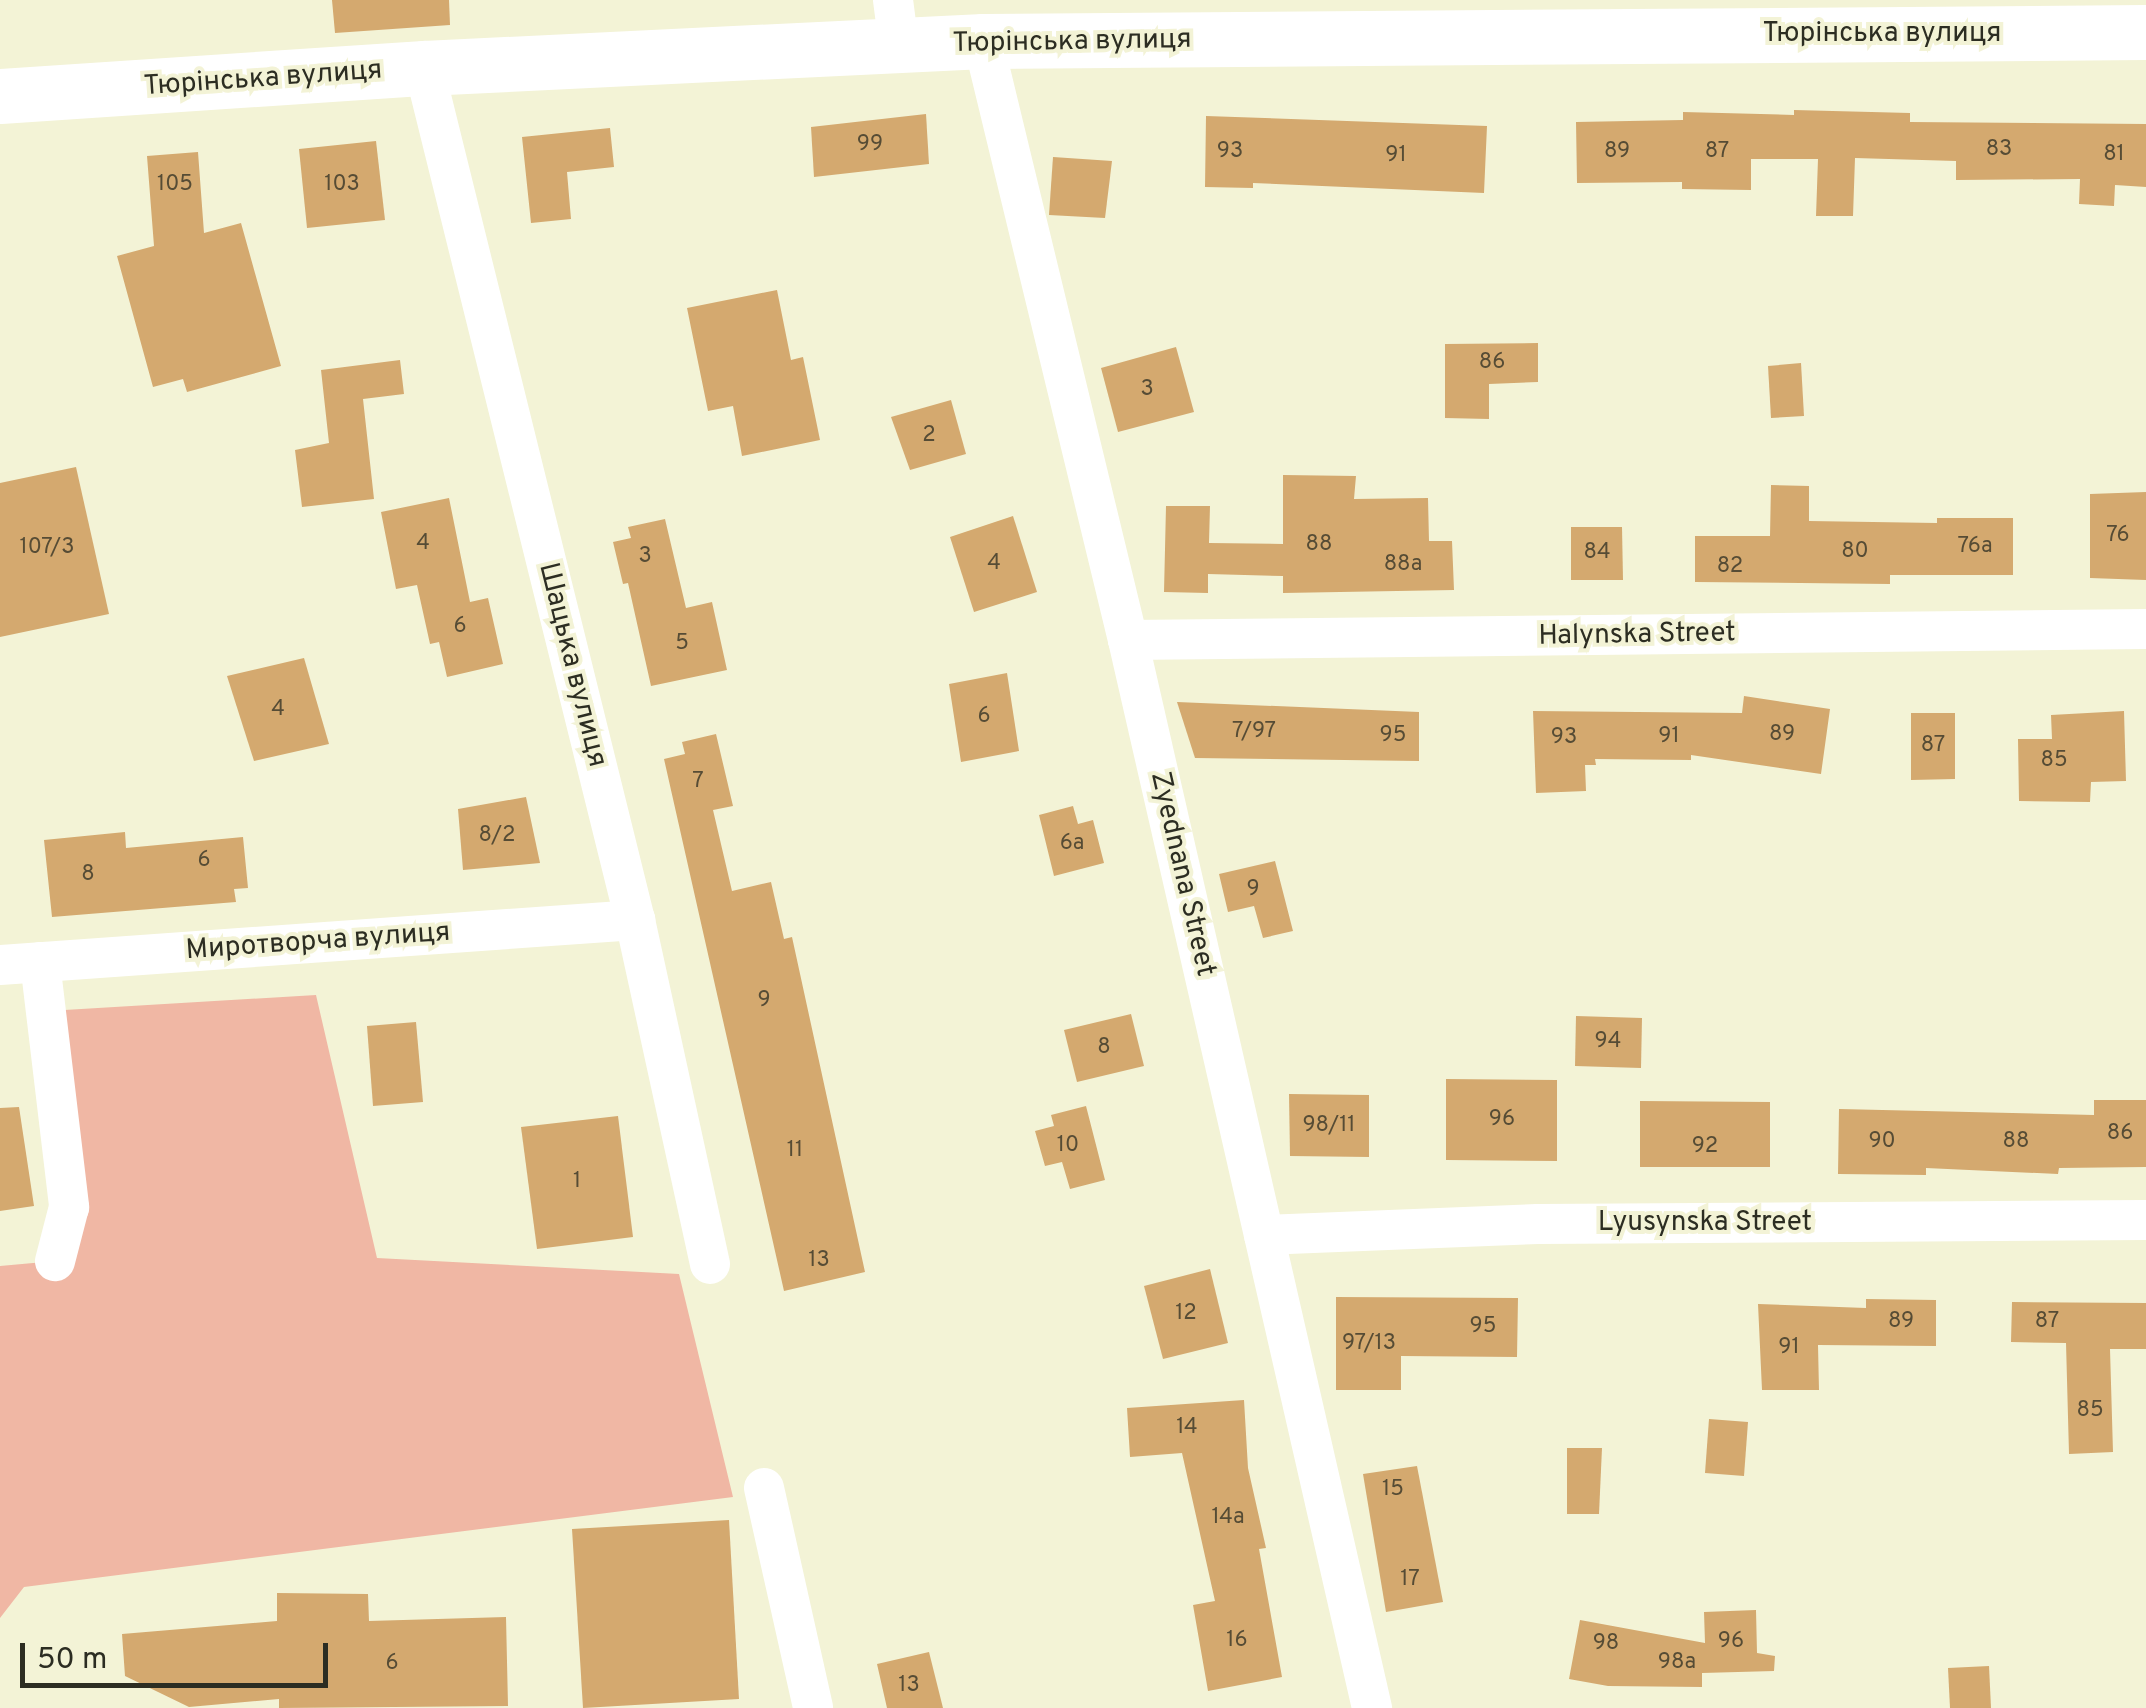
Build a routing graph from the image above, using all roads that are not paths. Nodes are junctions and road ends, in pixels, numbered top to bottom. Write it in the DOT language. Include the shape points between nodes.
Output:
graph roads {
  1 [pos="896,23"];
  2 [pos="2146,32"];
  3 [pos="983,42"];
  4 [pos="424,68"];
  5 [pos="0,96"];
  6 [pos="2146,630"];
  7 [pos="1128,640"];
  8 [pos="635,920"];
  9 [pos="40,962"];
  10 [pos="0,964"];
  11 [pos="2146,1220"];
  12 [pos="1264,1234"];
  13 [pos="55,1262"];
  14 [pos="710,1264"];
  15 [pos="764,1488"];
  16 [pos="814,1708"];
  17 [pos="1372,1708"];
  1 -- 3 [label="main road, Тюрінська вулиця"];
  1 -- 4 [label="main road, Тюрінська вулиця"];
  2 -- 3 [label="main road, Тюрінська вулиця"];
  3 -- 7 [label="street, Zyednana Street"];
  4 -- 5 [label="main road, Тюрінська вулиця"];
  4 -- 8 [label="street, Шацька вулиця"];
  6 -- 7 [label="street, Halynska Street"];
  7 -- 12 [label="street, Zyednana Street"];
  8 -- 9 [label="street, Миротворча вулиця"];
  8 -- 14 [label="street, Шацька вулиця"];
  9 -- 10 [label="street, Миротворча вулиця"];
  9 -- 13 [label="street" via="69,1206"];
  11 -- 12 [label="street, Lyusynska Street" via="1538,1224"];
  12 -- 17 [label="street, Zyednana Street"];
  15 -- 16 [label="street"];
}
